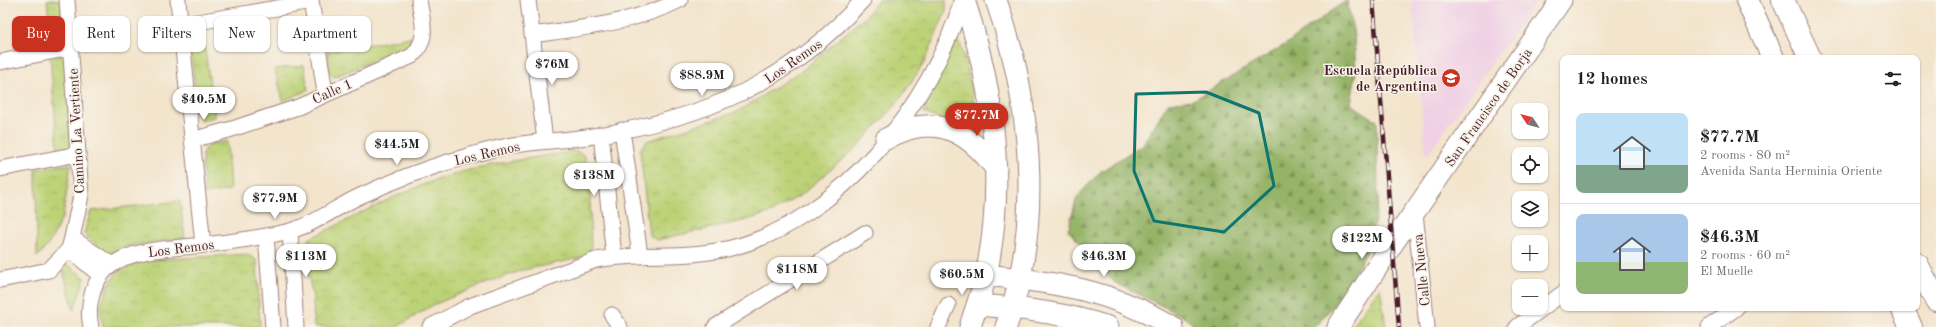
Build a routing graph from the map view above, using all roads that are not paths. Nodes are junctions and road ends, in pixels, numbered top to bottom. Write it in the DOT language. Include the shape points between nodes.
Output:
graph roads {
  1 [pos="67,0"];
  2 [pos="178,0"];
  3 [pos="419,0"];
  4 [pos="528,0"];
  5 [pos="680,0"];
  6 [pos="863,0"];
  7 [pos="963,0"];
  8 [pos="996,0"];
  9 [pos="1561,0"];
  10 [pos="1747,0"];
  11 [pos="1783,0"];
  12 [pos="311,1"];
  13 [pos="648,7"];
  14 [pos="180,16"];
  15 [pos="206,20"];
  16 [pos="532,35"];
  17 [pos="70,48"];
  18 [pos="184,52"];
  19 [pos="1772,55"];
  20 [pos="1809,55"];
  21 [pos="0,62"];
  22 [pos="325,94"];
  23 [pos="622,130"];
  24 [pos="601,134"];
  25 [pos="886,139"];
  26 [pos="192,140"];
  27 [pos="545,141"];
  28 [pos="78,154"];
  29 [pos="0,169"];
  30 [pos="996,169"];
  31 [pos="1415,213"];
  32 [pos="290,231"];
  33 [pos="865,232"];
  34 [pos="266,236"];
  35 [pos="70,244"];
  36 [pos="203,245"];
  37 [pos="640,255"];
  38 [pos="614,257"];
  39 [pos="112,265"];
  40 [pos="1920,270"];
  41 [pos="985,275"];
  42 [pos="101,276"];
  43 [pos="1019,279"];
  44 [pos="0,280"];
  45 [pos="1560,295"];
  46 [pos="1936,300"];
  47 [pos="948,305"];
  48 [pos="977,305"];
  49 [pos="1013,307"];
  50 [pos="1732,311"];
  51 [pos="1903,311"];
  52 [pos="91,327"];
  53 [pos="273,327"];
  54 [pos="296,327"];
  55 [pos="430,327"];
  56 [pos="715,327"];
  57 [pos="938,327"];
  58 [pos="970,327"];
  59 [pos="1006,327"];
  60 [pos="1108,327"];
  61 [pos="1173,327"];
  62 [pos="1338,327"];
  63 [pos="1427,327"];
  64 [pos="1517,327"];
  65 [pos="1709,327"];
  66 [pos="1911,327"];
  1 -- 17 [label="street, Camino La Vertiente"];
  2 -- 14 [label="street"];
  3 -- 22 [label="street, Calle 1" via="424,36 420,48 412,56"];
  4 -- 16 [label="street"];
  5 -- 13 [label="street"];
  6 -- 23 [label="street, Los Remos" via="818,45 743,94 693,114"];
  7 -- 25 [label="street" via="936,64 906,113"];
  7 -- 30 [label="street" via="988,88"];
  8 -- 43 [label="street" via="1009,40 1023,114 1028,159 1027,223"];
  9 -- 31 [label="street, San Francisco de Borja"];
  10 -- 19 [label="main road"];
  11 -- 20 [label="main road"];
  12 -- 15 [label="street"];
  12 -- 22 [label="street"];
  13 -- 16 [label="street" via="587,28"];
  16 -- 27 [label="street"];
  17 -- 21 [label="street"];
  17 -- 28 [label="street, Camino La Vertiente"];
  18 -- 26 [label="street"];
  22 -- 26 [label="street, Calle 1" via="298,107"];
  23 -- 24 [label="street, Los Remos"];
  23 -- 37 [label="street"];
  24 -- 27 [label="street, Los Remos"];
  24 -- 38 [label="street"];
  25 -- 30 [label="street" via="919,126 943,127 970,141"];
  25 -- 37 [label="street" via="832,195 795,222 767,236 712,252"];
  26 -- 36 [label="street"];
  27 -- 32 [label="street, Los Remos" via="490,150 431,167 388,184"];
  28 -- 29 [label="street"];
  28 -- 35 [label="street, Camino La Vertiente" via="81,194"];
  30 -- 41 [label="street" via="993,222"];
  31 -- 62 [label="street, San Francisco de Borja"];
  31 -- 63 [label="street, Calle Nueva"];
  32 -- 34 [label="street, Los Remos"];
  32 -- 54 [label="street"];
  33 -- 56 [label="street"];
  34 -- 36 [label="street, Los Remos"];
  34 -- 53 [label="street"];
  35 -- 39 [label="street"];
  35 -- 42 [label="street"];
  35 -- 44 [label="street" via="49,270"];
  36 -- 39 [label="street, Los Remos" via="132,254"];
  37 -- 38 [label="street"];
  38 -- 55 [label="street" via="596,260 470,306"];
  39 -- 42 [label="street, Los Remos"];
  40 -- 46 [label="main road"];
  41 -- 43 [label="street"];
  41 -- 48 [label="street"];
  42 -- 52 [label="street, Los Remos" via="92,292 89,315"];
  43 -- 49 [label="street"];
  43 -- 61 [label="street" via="1064,285 1095,293 1146,312"];
  45 -- 64 [label="street"];
  47 -- 57 [label="street"];
  48 -- 49 [label="street"];
  48 -- 58 [label="street"];
  49 -- 59 [label="street"];
  49 -- 60 [label="street" via="1072,317"];
  50 -- 65 [label="street"];
  51 -- 66 [label="main road"];
}
